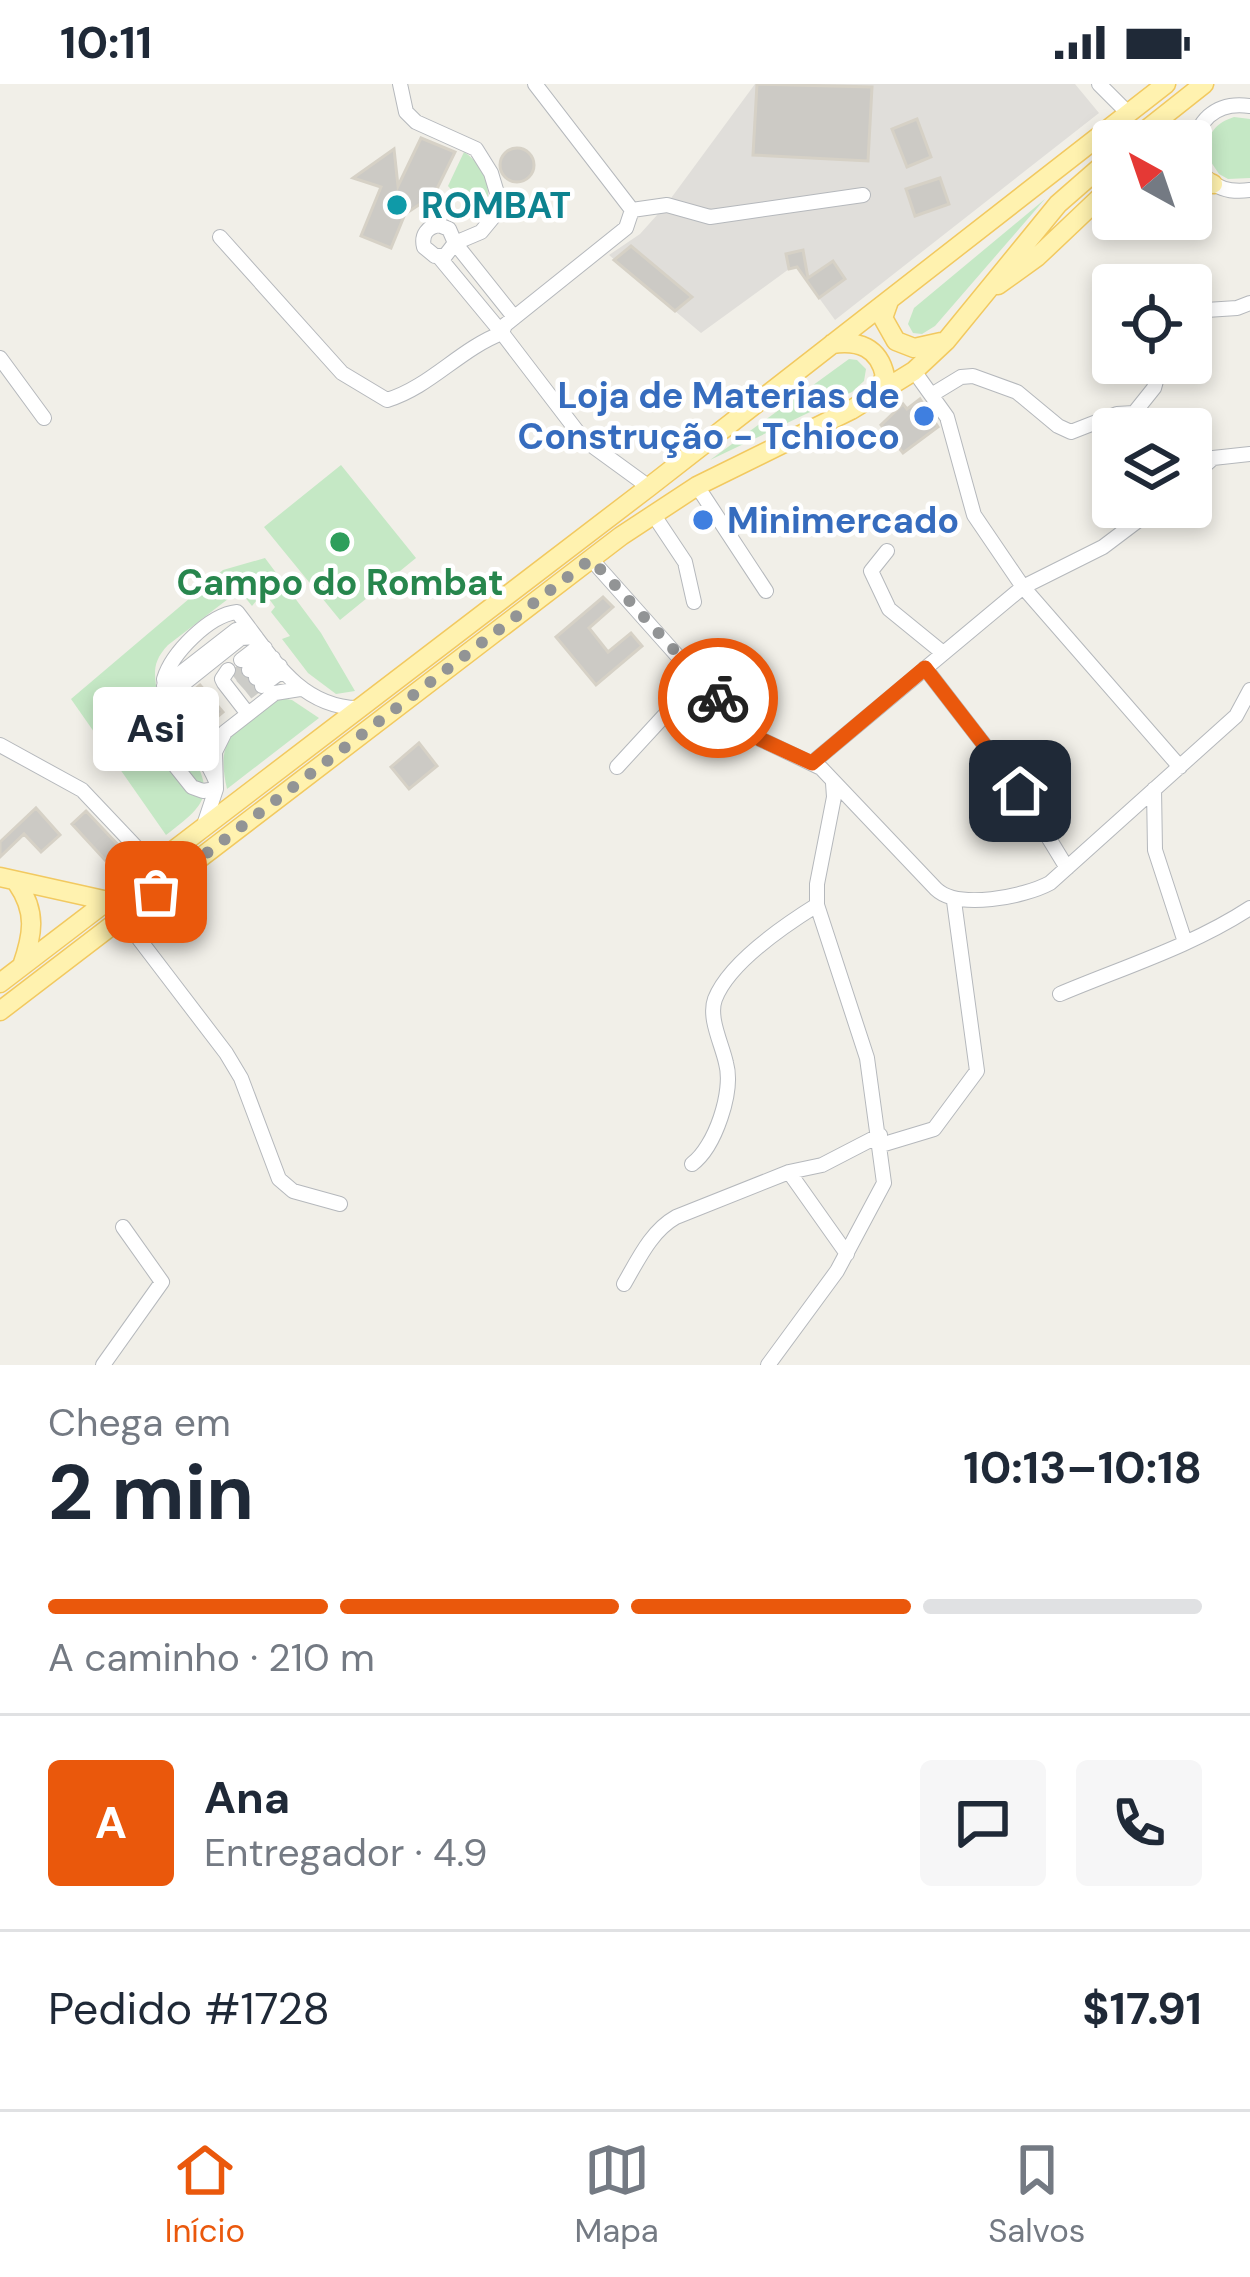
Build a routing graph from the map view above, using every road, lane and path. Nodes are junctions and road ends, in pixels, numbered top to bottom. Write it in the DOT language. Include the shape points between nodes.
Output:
graph roads {
  1 [pos="400,84"];
  2 [pos="535,84"];
  3 [pos="1099,84"];
  4 [pos="1166,84"];
  5 [pos="1204,84"];
  6 [pos="1250,106"];
  7 [pos="1128,113"];
  8 [pos="1159,120"];
  9 [pos="1092,175"];
  10 [pos="1213,184"];
  11 [pos="1248,190"];
  12 [pos="862,195"];
  13 [pos="1092,204"];
  14 [pos="632,209"];
  15 [pos="220,237"];
  16 [pos="454,244"];
  17 [pos="440,257"];
  18 [pos="984,295"];
  19 [pos="892,298"];
  20 [pos="1250,303"];
  21 [pos="1212,310"];
  22 [pos="514,317"];
  23 [pos="502,333"];
  24 [pos="946,340"];
  25 [pos="832,344"];
  26 [pos="0,358"];
  27 [pos="914,371"];
  28 [pos="933,394"];
  29 [pos="873,398"];
  30 [pos="44,418"];
  31 [pos="1092,424"];
  32 [pos="1250,454"];
  33 [pos="1212,459"];
  34 [pos="697,486"];
  35 [pos="649,487"];
  36 [pos="653,514"];
  37 [pos="1128,528"];
  38 [pos="887,551"];
  39 [pos="591,559"];
  40 [pos="1023,587"];
  41 [pos="766,591"];
  42 [pos="694,602"];
  43 [pos="268,652"];
  44 [pos="943,653"];
  45 [pos="925,668"];
  46 [pos="698,679"];
  47 [pos="241,684"];
  48 [pos="300,689"];
  49 [pos="167,691"];
  50 [pos="1249,698"];
  51 [pos="358,708"];
  52 [pos="0,745"];
  53 [pos="152,750"];
  54 [pos="170,761"];
  55 [pos="812,763"];
  56 [pos="617,767"];
  57 [pos="1180,767"];
  58 [pos="832,783"];
  59 [pos="216,784"];
  60 [pos="1154,789"];
  61 [pos="201,830"];
  62 [pos="154,866"];
  63 [pos="1066,868"];
  64 [pos="9,880"];
  65 [pos="108,901"];
  66 [pos="954,901"];
  67 [pos="817,904"];
  68 [pos="1250,908"];
  69 [pos="123,918"];
  70 [pos="1185,942"];
  71 [pos="22,966"];
  72 [pos="0,983"];
  73 [pos="1060,994"];
  74 [pos="0,1011"];
  75 [pos="881,1140"];
  76 [pos="692,1164"];
  77 [pos="789,1172"];
  78 [pos="340,1204"];
  79 [pos="123,1227"];
  80 [pos="847,1254"];
  81 [pos="624,1284"];
  82 [pos="103,1365"];
  83 [pos="768,1365"];
  1 -- 16 [label="street" via="416,122 476,149 491,173 495,215"];
  2 -- 14 [label="street"];
  3 -- 7 [label="street"];
  4 -- 7 [label="main road"];
  5 -- 8 [label="main road"];
  6 -- 10 [label="street" via="1220,109 1197,132 1195,157"];
  7 -- 19 [label="main road"];
  9 -- 18 [label="main road"];
  10 -- 11 [label="street"];
  12 -- 14 [label="street" via="710,217 667,205"];
  13 -- 18 [label="main road"];
  14 -- 22 [label="street" via="626,228"];
  15 -- 23 [label="street" via="342,373 387,400"];
  16 -- 17 [label="street"];
  16 -- 17 [label="street" via="445,226 429,228 424,247"];
  16 -- 22 [label="street"];
  17 -- 23 [label="street"];
  18 -- 24 [label="main road"];
  19 -- 24 [label="main road" via="883,318 896,341 914,348"];
  19 -- 25 [label="main road"];
  20 -- 21 [label="street"];
  22 -- 23 [label="street"];
  23 -- 35 [label="street" via="583,439"];
  24 -- 27 [label="main road"];
  25 -- 29 [label="main road" via="858,344 878,356 885,376"];
  25 -- 35 [label="main road"];
  26 -- 30 [label="street"];
  27 -- 28 [label="street"];
  27 -- 29 [label="main road"];
  28 -- 31 [label="street" via="973,376 1017,392 1071,432"];
  28 -- 40 [label="street" via="974,515"];
  29 -- 34 [label="main road"];
  32 -- 33 [label="street"];
  34 -- 36 [label="main road"];
  34 -- 41 [label="street"];
  35 -- 51 [label="main road"];
  36 -- 39 [label="main road"];
  36 -- 42 [label="street" via="685,562"];
  37 -- 40 [label="street"];
  38 -- 44 [label="street" via="871,571 883,602"];
  39 -- 46 [label="street"];
  39 -- 69 [label="main road"];
  40 -- 44 [label="street"];
  40 -- 57 [label="street"];
  43 -- 47 [label="street"];
  43 -- 47 [label="street" via="278,674"];
  43 -- 48 [label="street"];
  43 -- 49 [label="street" via="241,638"];
  43 -- 49 [label="street" via="230,622"];
  44 -- 45 [label="street"];
  45 -- 55 [label="street"];
  45 -- 63 [label="street" via="1020,791"];
  46 -- 55 [label="street" via="760,739"];
  46 -- 56 [label="street"];
  47 -- 48 [label="street" via="275,693"];
  47 -- 59 [label="street" via="219,740"];
  48 -- 51 [label="street" via="338,708"];
  49 -- 54 [label="street" via="140,722"];
  49 -- 59 [label="street"];
  50 -- 57 [label="street"];
  51 -- 61 [label="main road"];
  52 -- 62 [label="street" via="82,790"];
  53 -- 54 [label="street"];
  54 -- 59 [label="street" via="192,787"];
  55 -- 58 [label="street"];
  57 -- 60 [label="street"];
  58 -- 66 [label="street"];
  58 -- 67 [label="street"];
  59 -- 61 [label="street"];
  60 -- 63 [label="street"];
  60 -- 70 [label="street" via="1157,861"];
  61 -- 62 [label="main road"];
  62 -- 65 [label="main road"];
  63 -- 66 [label="street" via="1035,891"];
  64 -- 65 [label="main road"];
  64 -- 71 [label="main road" via="31,908 34,932"];
  65 -- 71 [label="main road"];
  66 -- 75 [label="street" via="977,1071 934,1129"];
  67 -- 75 [label="street" via="867,1058"];
  67 -- 76 [label="street" via="760,946 715,1000 728,1072 712,1144"];
  68 -- 70 [label="street"];
  69 -- 74 [label="main road"];
  69 -- 78 [label="street" via="241,1078 278,1179"];
  70 -- 73 [label="street"];
  71 -- 72 [label="main road"];
  75 -- 77 [label="street"];
  75 -- 80 [label="street" via="884,1184"];
  77 -- 80 [label="street"];
  77 -- 81 [label="street" via="666,1223"];
  79 -- 82 [label="street" via="162,1282"];
  80 -- 83 [label="street"];
}
